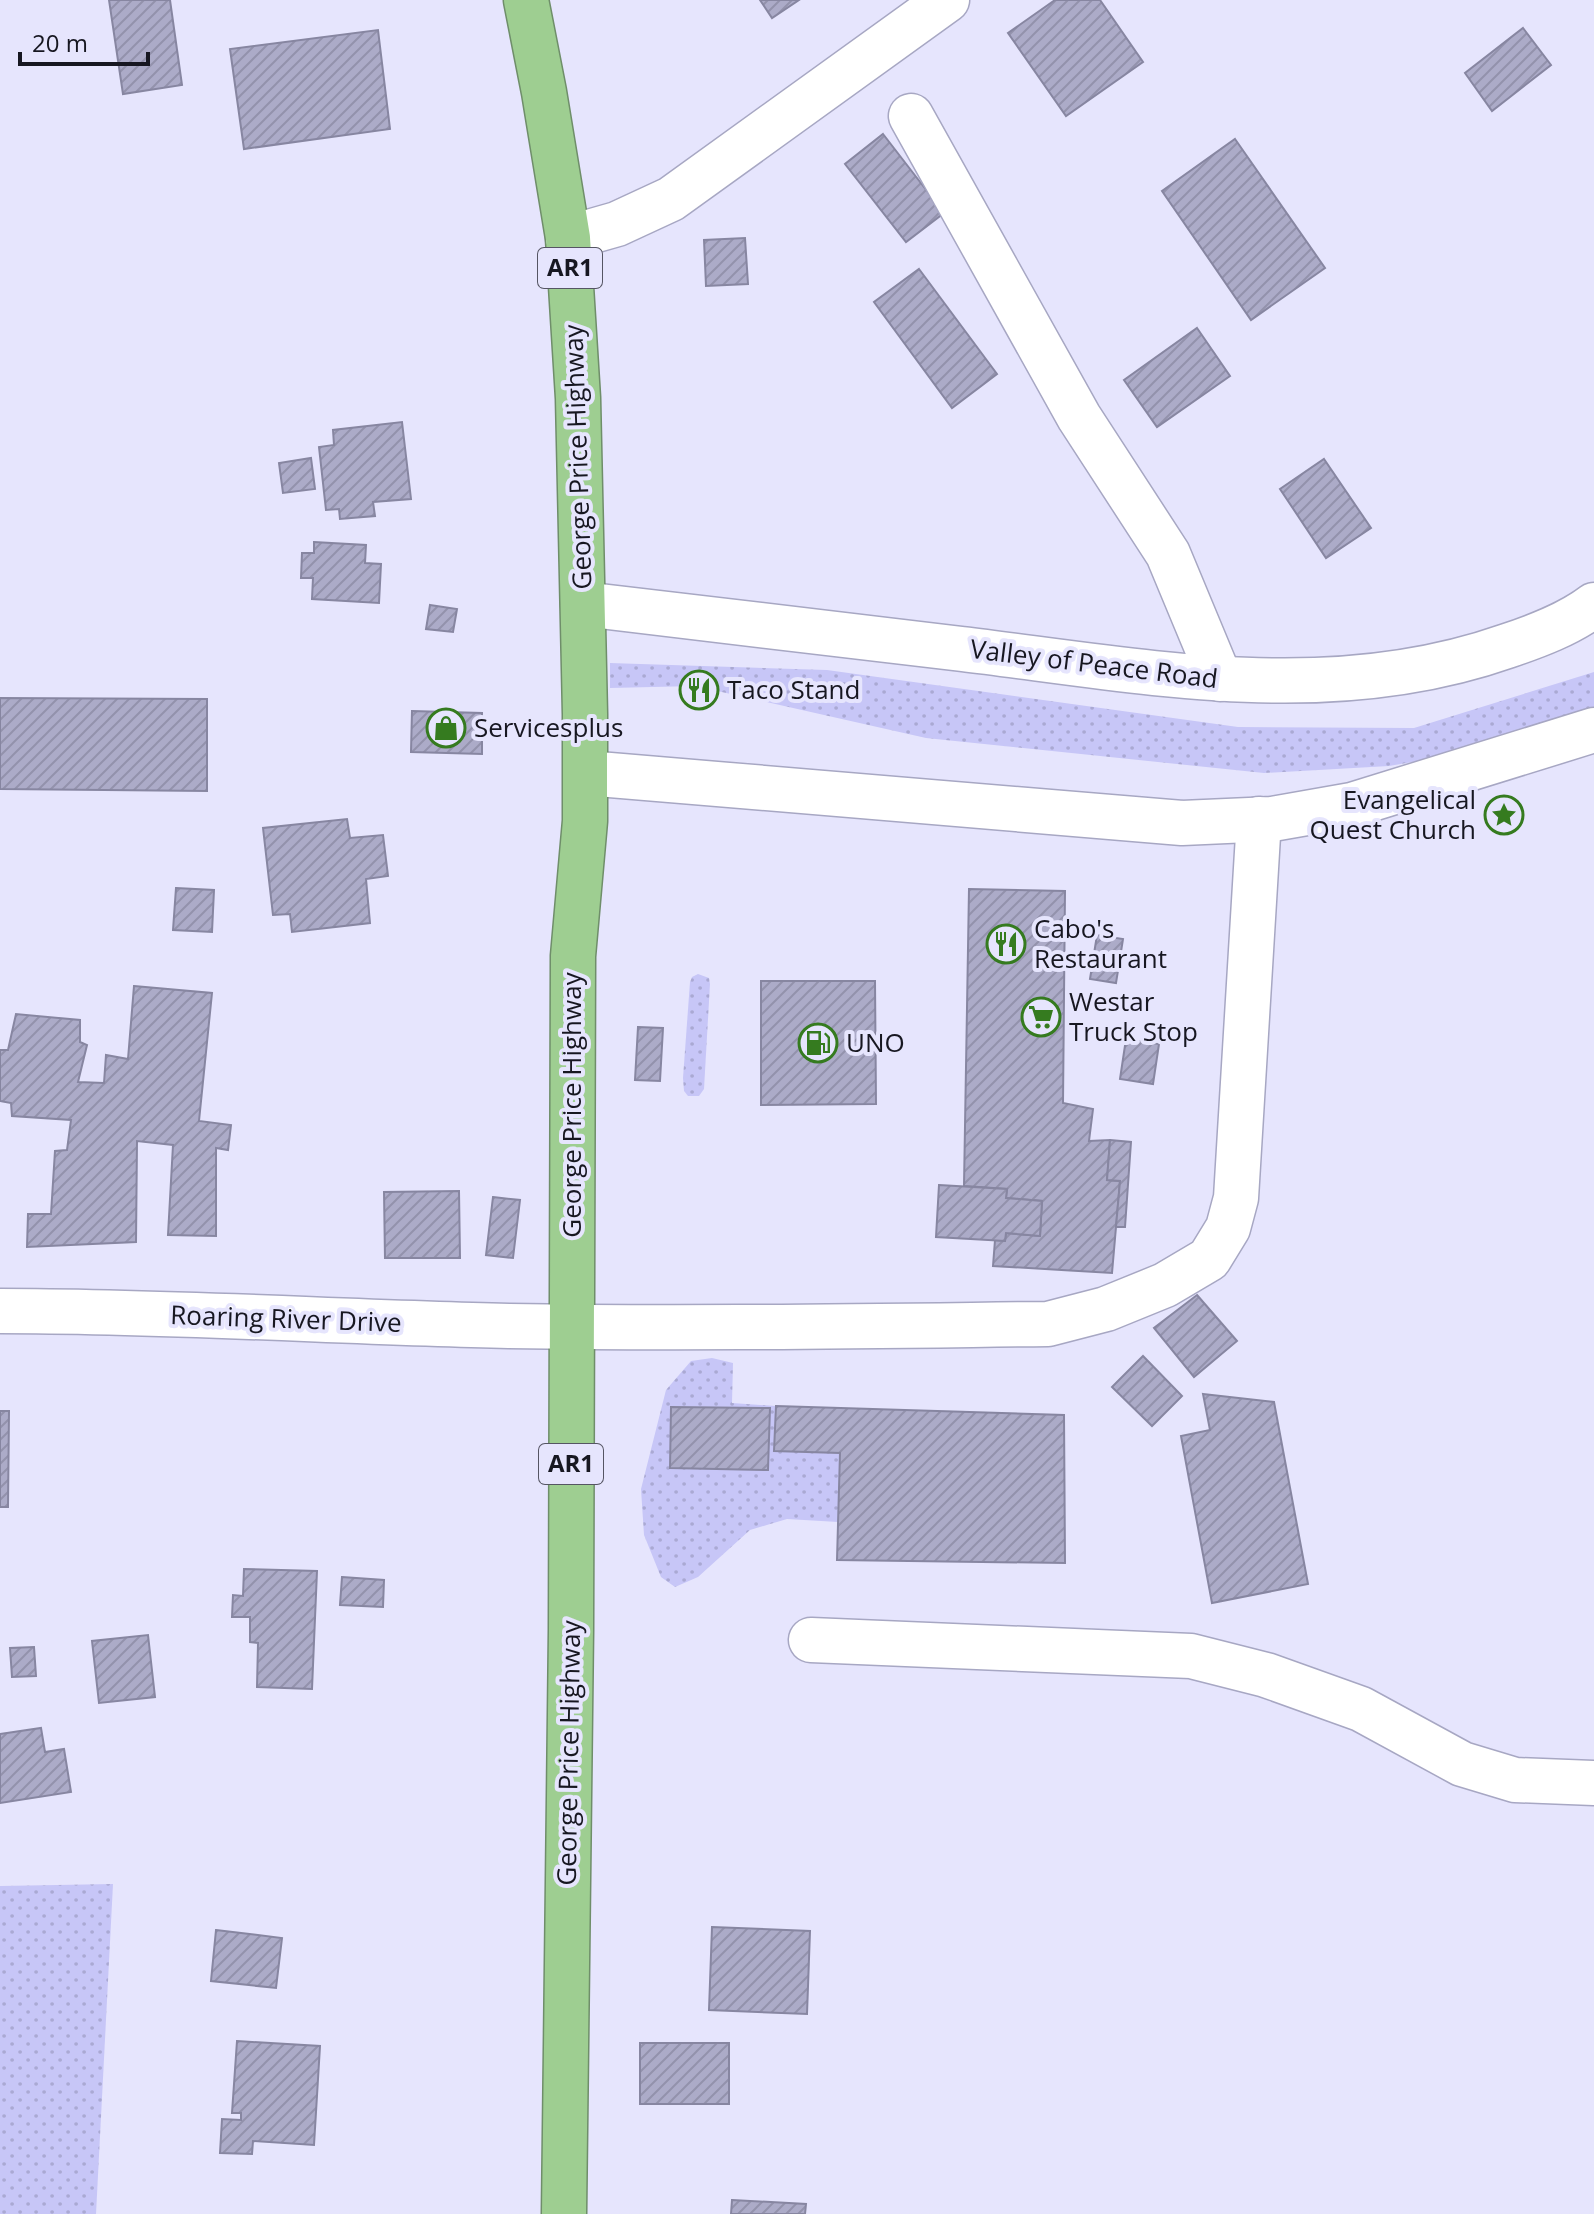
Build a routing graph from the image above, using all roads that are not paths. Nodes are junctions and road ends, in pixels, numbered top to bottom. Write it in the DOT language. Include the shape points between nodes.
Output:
graph roads {
  1 [pos="526,0"];
  2 [pos="947,0"];
  3 [pos="911,116"];
  4 [pos="568,238"];
  5 [pos="583,604"];
  6 [pos="1594,605"];
  7 [pos="1220,679"];
  8 [pos="1594,730"];
  9 [pos="586,773"];
  10 [pos="1259,819"];
  11 [pos="0,1311"];
  12 [pos="571,1327"];
  13 [pos="811,1640"];
  14 [pos="1594,1783"];
  15 [pos="564,2214"];
  1 -- 4 [label="highway, George Price Highway / AR1"];
  2 -- 4 [label="street" via="671,199 617,224"];
  3 -- 7 [label="street" via="1079,417 1168,554"];
  4 -- 5 [label="highway, George Price Highway / AR1"];
  5 -- 7 [label="street, Valley of Peace Road"];
  5 -- 9 [label="highway, George Price Highway / AR1"];
  6 -- 7 [label="street, Valley of Peace Road" via="1531,637 1412,672 1278,683"];
  8 -- 10 [label="street" via="1352,805"];
  9 -- 10 [label="street" via="1182,823"];
  9 -- 12 [label="highway, George Price Highway / AR1" via="573,956"];
  10 -- 12 [label="street, Roaring River Drive" via="1236,1198 1228,1228 1209,1259 1106,1309 1048,1324"];
  11 -- 12 [label="street, Roaring River Drive"];
  12 -- 15 [label="highway, George Price Highway / AR1"];
  13 -- 14 [label="street" via="1191,1656 1266,1675 1361,1709 1462,1764 1515,1780"];
}
